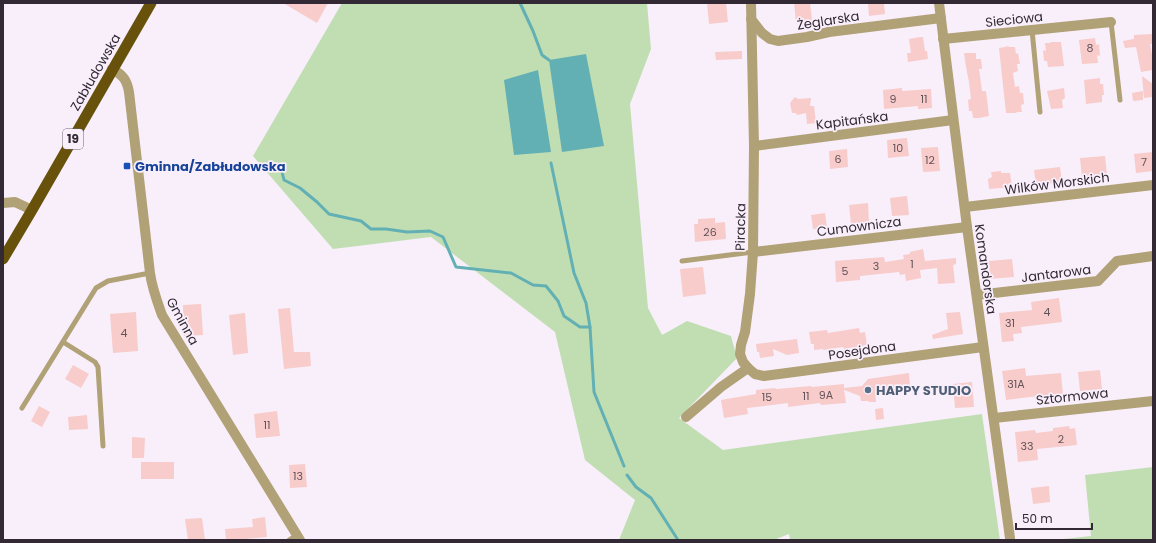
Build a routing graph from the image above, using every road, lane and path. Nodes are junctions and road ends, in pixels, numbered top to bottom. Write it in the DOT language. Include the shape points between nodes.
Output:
graph roads {
  1 [pos="150,3"];
  2 [pos="751,3"];
  3 [pos="939,3"];
  4 [pos="941,18"];
  5 [pos="751,19"];
  6 [pos="1111,22"];
  7 [pos="1032,30"];
  8 [pos="943,39"];
  9 [pos="112,69"];
  10 [pos="1120,100"];
  11 [pos="1040,112"];
  12 [pos="953,120"];
  13 [pos="754,146"];
  14 [pos="1153,185"];
  15 [pos="3,203"];
  16 [pos="965,208"];
  17 [pos="32,210"];
  18 [pos="967,227"];
  19 [pos="753,252"];
  20 [pos="1153,256"];
  21 [pos="3,259"];
  22 [pos="682,261"];
  23 [pos="150,273"];
  24 [pos="977,295"];
  25 [pos="63,342"];
  26 [pos="983,347"];
  27 [pos="748,368"];
  28 [pos="1153,401"];
  29 [pos="22,408"];
  30 [pos="686,417"];
  31 [pos="994,418"];
  32 [pos="103,446"];
  33 [pos="295,538"];
  34 [pos="1010,538"];
  1 -- 9 [label="highway, Zabłudowska / 19"];
  2 -- 5 [label="street, Piracka"];
  3 -- 4 [label="street, Komandorska"];
  4 -- 5 [label="street, Żeglarska" via="778,41 762,33"];
  4 -- 8 [label="street, Komandorska"];
  5 -- 13 [label="street, Piracka"];
  6 -- 7 [label="street, Sieciowa"];
  6 -- 10 [label="lane"];
  7 -- 8 [label="street, Sieciowa"];
  7 -- 11 [label="lane"];
  8 -- 12 [label="street, Komandorska"];
  9 -- 17 [label="highway, Zabłudowska / 19"];
  9 -- 23 [label="street, Gminna" via="125,79 129,92"];
  12 -- 13 [label="street, Kapitańska"];
  12 -- 16 [label="street, Komandorska"];
  13 -- 19 [label="street, Piracka"];
  14 -- 16 [label="street, Wilków Morskich"];
  15 -- 17 [label="street" via="15,202"];
  16 -- 18 [label="street, Komandorska"];
  17 -- 21 [label="highway, Zabłudowska / 19"];
  18 -- 19 [label="street, Cumownicza"];
  18 -- 24 [label="street, Komandorska"];
  19 -- 22 [label="lane"];
  19 -- 27 [label="street, Piracka" via="745,332 740,345 740,354"];
  20 -- 24 [label="street, Jantarowa" via="1117,261 1098,281"];
  23 -- 25 [label="lane" via="108,280 96,288"];
  23 -- 33 [label="street, Gminna" via="162,315"];
  24 -- 26 [label="street, Komandorska"];
  25 -- 29 [label="lane"];
  25 -- 32 [label="lane" via="95,362 98,367"];
  26 -- 27 [label="street, Posejdona" via="768,376 755,374"];
  26 -- 31 [label="street, Komandorska"];
  27 -- 30 [label="street"];
  28 -- 31 [label="street, Sztormowa"];
  31 -- 34 [label="street, Komandorska"];
}
